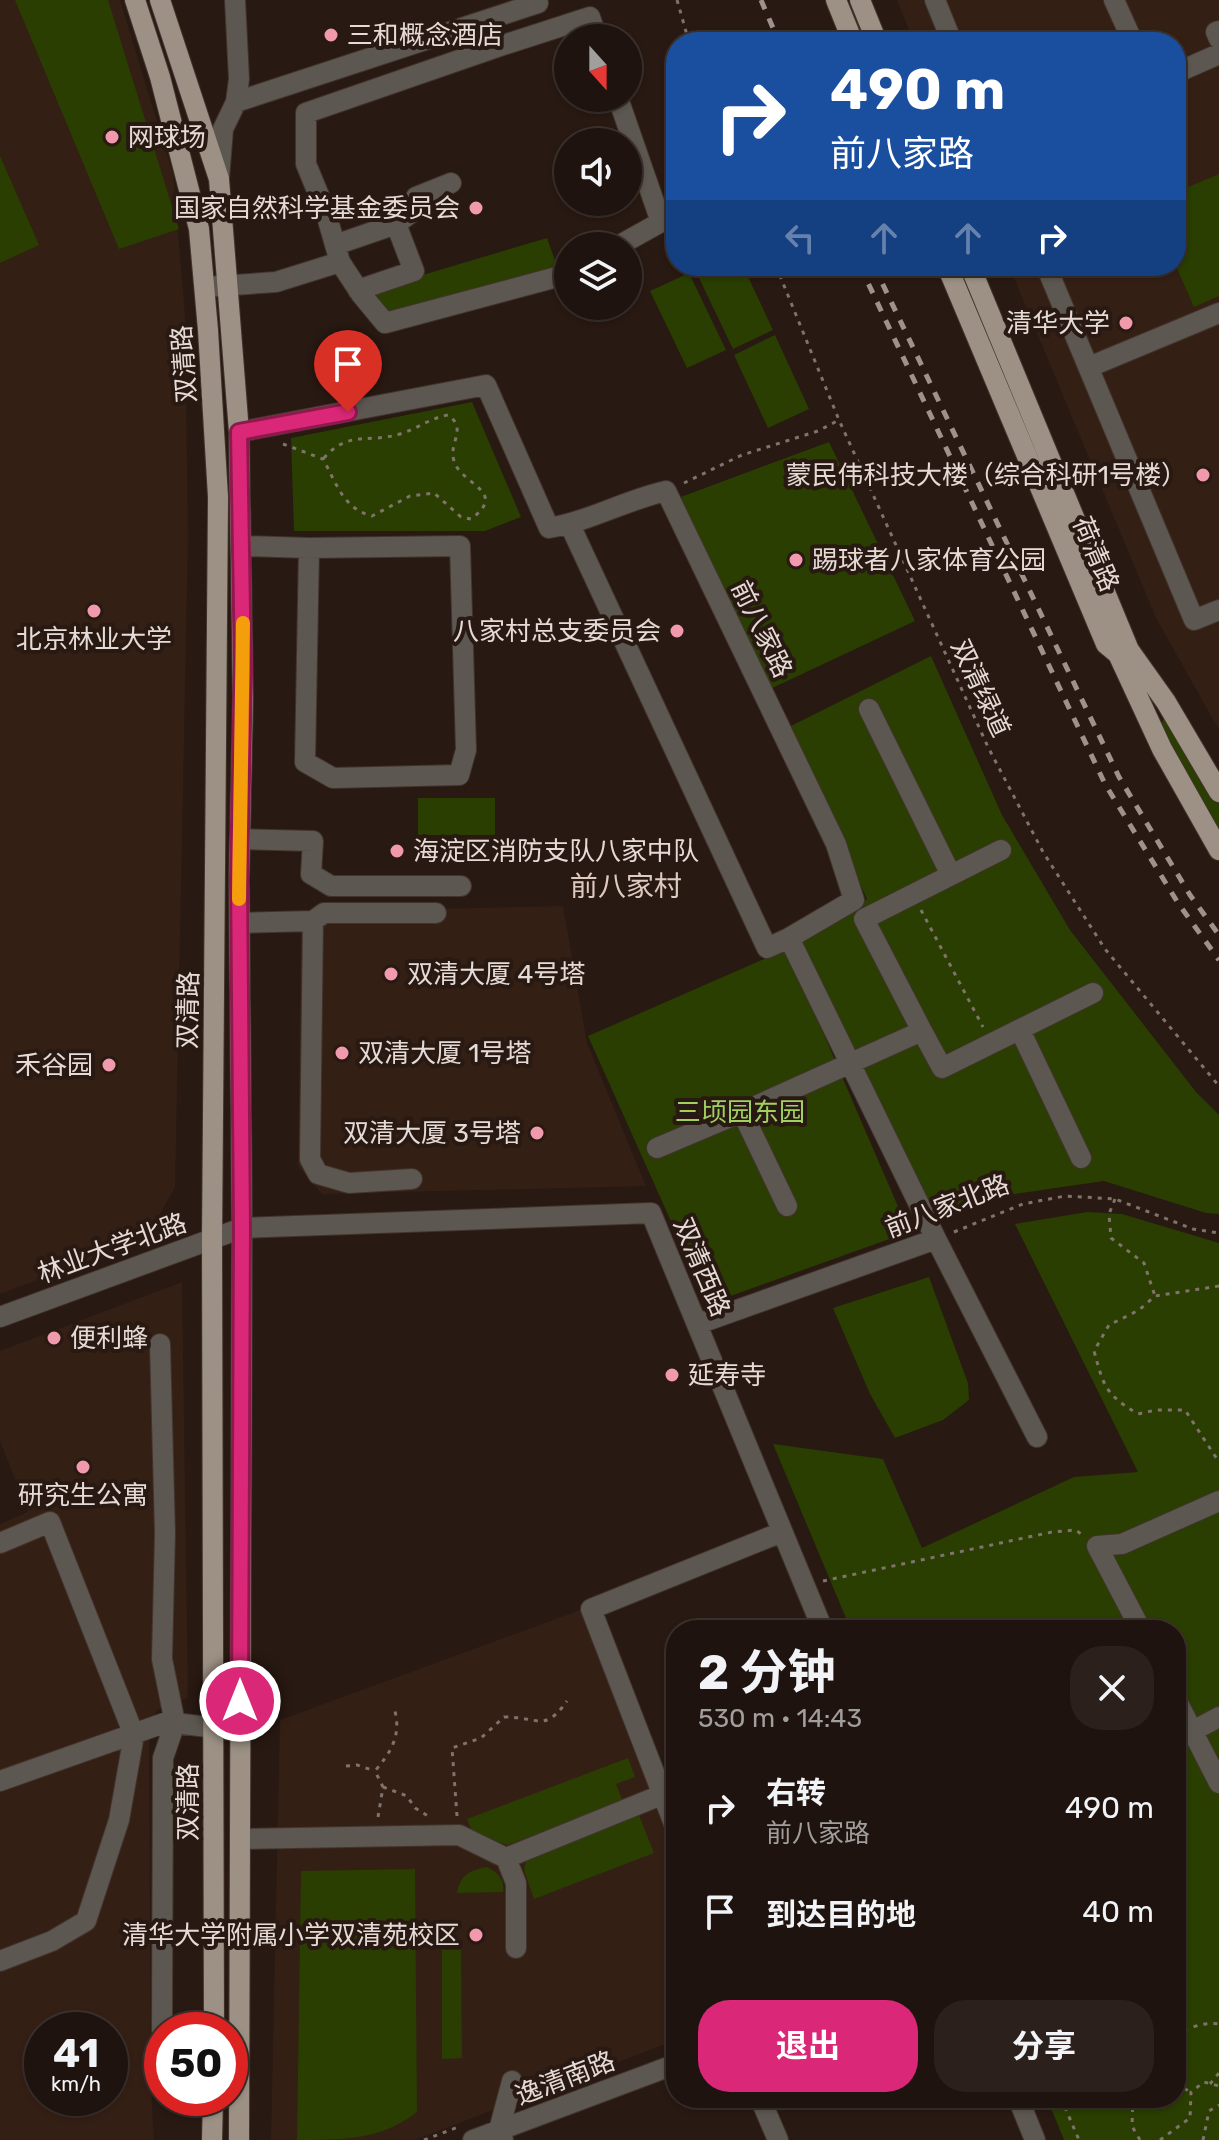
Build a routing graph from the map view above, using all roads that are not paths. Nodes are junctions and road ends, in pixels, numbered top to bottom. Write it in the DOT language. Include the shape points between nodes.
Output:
graph roads {
  1 [pos="135,0"];
  2 [pos="160,0"];
  3 [pos="235,0"];
  4 [pos="836,0"];
  5 [pos="860,0"];
  6 [pos="935,0"];
  7 [pos="1114,0"];
  8 [pos="538,3"];
  9 [pos="569,24"];
  10 [pos="592,24"];
  11 [pos="554,29"];
  12 [pos="1219,31"];
  13 [pos="849,32"];
  14 [pos="873,32"];
  15 [pos="948,32"];
  16 [pos="1128,32"];
  17 [pos="1219,39"];
  18 [pos="1219,54"];
  19 [pos="1186,69"];
  20 [pos="236,102"];
  21 [pos="623,112"];
  22 [pos="219,179"];
  23 [pos="451,183"];
  24 [pos="396,224"];
  25 [pos="642,233"];
  26 [pos="338,254"];
  27 [pos="951,276"];
  28 [pos="974,276"];
  29 [pos="1050,276"];
  30 [pos="554,278"];
  31 [pos="227,285"];
  32 [pos="205,287"];
  33 [pos="358,290"];
  34 [pos="1219,313"];
  35 [pos="1089,367"];
  36 [pos="239,432"];
  37 [pos="570,525"];
  38 [pos="242,546"];
  39 [pos="309,548"];
  40 [pos="1219,610"];
  41 [pos="869,709"];
  42 [pos="1219,792"];
  43 [pos="240,839"];
  44 [pos="1001,850"];
  45 [pos="1219,850"];
  46 [pos="951,875"];
  47 [pos="461,886"];
  48 [pos="436,913"];
  49 [pos="313,921"];
  50 [pos="240,923"];
  51 [pos="789,938"];
  52 [pos="1093,993"];
  53 [pos="1020,1030"];
  54 [pos="922,1031"];
  55 [pos="850,1065"];
  56 [pos="742,1112"];
  57 [pos="657,1148"];
  58 [pos="1081,1158"];
  59 [pos="412,1179"];
  60 [pos="787,1206"];
  61 [pos="242,1228"];
  62 [pos="936,1239"];
  63 [pos="212,1240"];
  64 [pos="0,1317"];
  65 [pos="698,1324"];
  66 [pos="160,1344"];
  67 [pos="1037,1437"];
  68 [pos="1219,1501"];
  69 [pos="782,1532"];
  70 [pos="0,1543"];
  71 [pos="819,1620"];
  72 [pos="1136,1620"];
  73 [pos="1219,1717"];
  74 [pos="175,1723"];
  75 [pos="214,1728"];
  76 [pos="240,1731"];
  77 [pos="134,1735"];
  78 [pos="1186,1735"];
  79 [pos="1186,1739"];
  80 [pos="0,1781"];
  81 [pos="1219,1783"];
  82 [pos="666,1784"];
  83 [pos="666,1792"];
  84 [pos="240,1839"];
  85 [pos="506,1858"];
  86 [pos="516,1948"];
  87 [pos="0,1961"];
  88 [pos="162,2012"];
  89 [pos="214,2012"];
  90 [pos="666,2068"];
  91 [pos="512,2081"];
  92 [pos="764,2108"];
  93 [pos="1022,2108"];
  94 [pos="213,2116"];
  95 [pos="501,2135"];
  96 [pos="212,2140"];
  97 [pos="239,2140"];
  98 [pos="473,2140"];
  99 [pos="778,2140"];
  100 [pos="1035,2140"];
  1 -- 32 [label="main road, 双清路" via="199,229"];
  2 -- 22 [label="main road, 双清路"];
  3 -- 20 [label="street, 双清路"];
  4 -- 13 [label="main road"];
  5 -- 14 [label="main road"];
  6 -- 15 [label="street"];
  7 -- 16 [label="street"];
  8 -- 20 [label="street"];
  9 -- 10 [label="street" via="590,17"];
  11 -- 26 [label="street" via="306,113 306,164"];
  12 -- 17 [label="street"];
  18 -- 19 [label="street"];
  20 -- 22 [label="street, 双清路" via="223,129"];
  21 -- 25 [label="street" via="661,222"];
  22 -- 31 [label="main road, 双清路"];
  23 -- 24 [label="street" via="416,197 419,207"];
  24 -- 26 [label="street"];
  24 -- 33 [label="street" via="414,271"];
  26 -- 31 [label="street" via="276,282"];
  26 -- 33 [label="street"];
  27 -- 45 [label="main road, 荷清路" via="1106,644 1118,654 1162,749"];
  28 -- 42 [label="main road, 荷清路" via="1129,650"];
  29 -- 35 [label="street"];
  30 -- 33 [label="street" via="385,323"];
  31 -- 32 [label="street"];
  31 -- 36 [label="main road, 双清路"];
  32 -- 63 [label="main road, 双清路" via="218,497"];
  34 -- 35 [label="street"];
  35 -- 40 [label="street" via="1194,620"];
  36 -- 37 [label="street" via="486,385 549,528"];
  36 -- 38 [label="main road, 双清路"];
  37 -- 51 [label="street" via="767,948"];
  37 -- 51 [label="street, 前八家路" via="666,491 836,844 854,900"];
  38 -- 39 [label="street"];
  38 -- 43 [label="main road, 双清路"];
  39 -- 39 [label="street" via="305,762 333,778 459,775 466,750 460,546"];
  41 -- 46 [label="street"];
  43 -- 47 [label="street" via="313,841 311,874 331,886"];
  43 -- 50 [label="main road, 双清路"];
  44 -- 46 [label="street"];
  46 -- 54 [label="street" via="864,919"];
  48 -- 49 [label="street" via="324,913"];
  49 -- 50 [label="street"];
  49 -- 59 [label="street" via="310,1159 318,1174 349,1183"];
  50 -- 61 [label="main road, 双清路"];
  51 -- 55 [label="street"];
  52 -- 53 [label="street"];
  53 -- 54 [label="street" via="942,1068"];
  53 -- 58 [label="street"];
  54 -- 55 [label="street"];
  55 -- 56 [label="street"];
  55 -- 62 [label="street"];
  56 -- 57 [label="street"];
  56 -- 60 [label="street"];
  61 -- 63 [label="street, 林业大学北路"];
  61 -- 65 [label="street, 双清西路" via="651,1213"];
  61 -- 76 [label="main road, 双清路"];
  62 -- 65 [label="street, 前八家北路"];
  62 -- 67 [label="street"];
  63 -- 64 [label="street, 林业大学北路"];
  63 -- 75 [label="main road, 双清路"];
  65 -- 69 [label="street, 双清西路"];
  66 -- 74 [label="street" via="162,1659"];
  68 -- 72 [label="street" via="1122,1544 1097,1546"];
  69 -- 71 [label="street, 双清西路"];
  69 -- 82 [label="street" via="591,1609"];
  70 -- 77 [label="street" via="50,1522"];
  73 -- 78 [label="street"];
  74 -- 75 [label="street"];
  74 -- 77 [label="street"];
  74 -- 88 [label="street" via="163,1758"];
  75 -- 76 [label="street"];
  75 -- 89 [label="main road, 双清路"];
  76 -- 84 [label="main road, 双清路"];
  77 -- 80 [label="street"];
  77 -- 87 [label="street" via="119,1820 86,1921"];
  79 -- 81 [label="street"];
  83 -- 85 [label="street"];
  84 -- 85 [label="street" via="459,1835"];
  84 -- 97 [label="main road, 双清路"];
  85 -- 86 [label="street" via="516,1883"];
  90 -- 95 [label="street, 逸清南路"];
  91 -- 95 [label="street"];
  92 -- 99 [label="street"];
  93 -- 100 [label="street"];
  94 -- 96 [label="main road"];
  95 -- 98 [label="street, 逸清南路"];
}
